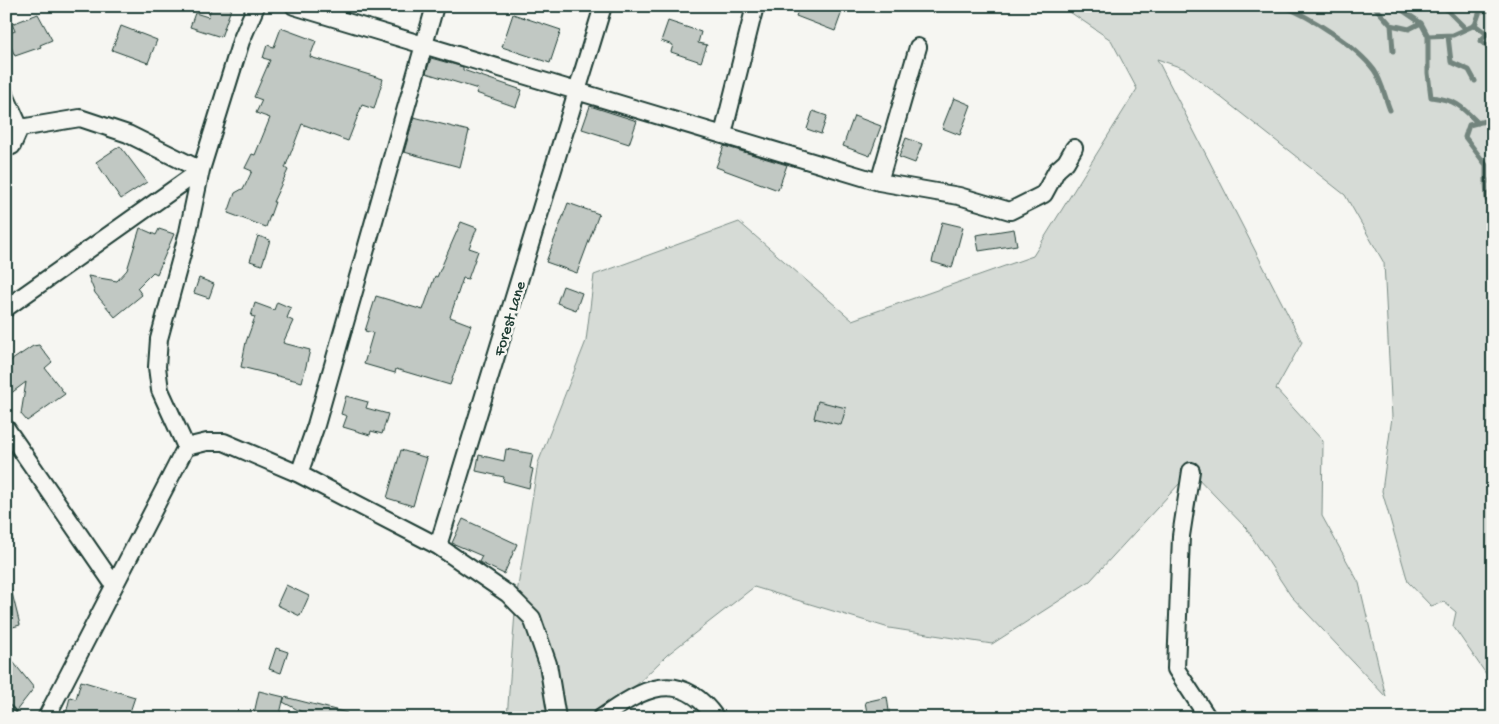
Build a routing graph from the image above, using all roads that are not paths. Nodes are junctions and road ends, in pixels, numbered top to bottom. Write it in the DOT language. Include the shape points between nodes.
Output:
graph roads {
  1 [pos="256,6"];
  2 [pos="294,6"];
  3 [pos="435,6"];
  4 [pos="603,6"];
  5 [pos="755,6"];
  6 [pos="424,44"];
  7 [pos="918,47"];
  8 [pos="578,91"];
  9 [pos="6,97"];
  10 [pos="20,128"];
  11 [pos="722,134"];
  12 [pos="6,148"];
  13 [pos="1074,148"];
  14 [pos="201,170"];
  15 [pos="879,182"];
  16 [pos="6,308"];
  17 [pos="6,428"];
  18 [pos="186,447"];
  19 [pos="1191,471"];
  20 [pos="299,474"];
  21 [pos="438,546"];
  22 [pos="114,584"];
  23 [pos="6,714"];
  24 [pos="9,718"];
  25 [pos="46,718"];
  26 [pos="557,718"];
  27 [pos="601,718"];
  28 [pos="716,718"];
  29 [pos="1208,718"];
  1 -- 14 [label="street" via="241,41"];
  2 -- 6 [label="street"];
  3 -- 6 [label="street"];
  4 -- 8 [label="street, Forest Lane"];
  5 -- 11 [label="street"];
  6 -- 8 [label="street"];
  6 -- 20 [label="street" via="316,425"];
  7 -- 15 [label="street"];
  8 -- 11 [label="street"];
  8 -- 21 [label="street, Forest Lane"];
  9 -- 10 [label="street"];
  10 -- 12 [label="street" via="12,146"];
  10 -- 14 [label="street" via="80,118 128,134"];
  11 -- 15 [label="street"];
  13 -- 15 [label="street" via="1044,194 1010,211 959,196"];
  14 -- 16 [label="street"];
  14 -- 18 [label="street" via="159,339 157,367 160,390"];
  17 -- 22 [label="street"];
  18 -- 20 [label="street" via="224,442"];
  18 -- 22 [label="street"];
  19 -- 29 [label="street" via="1181,536 1176,669"];
  20 -- 21 [label="street"];
  21 -- 26 [label="street" via="508,594 532,618 548,664"];
  22 -- 25 [label="street"];
  23 -- 24 [label="street"];
  27 -- 28 [label="street" via="632,696 662,686 685,689 704,702"];
}
